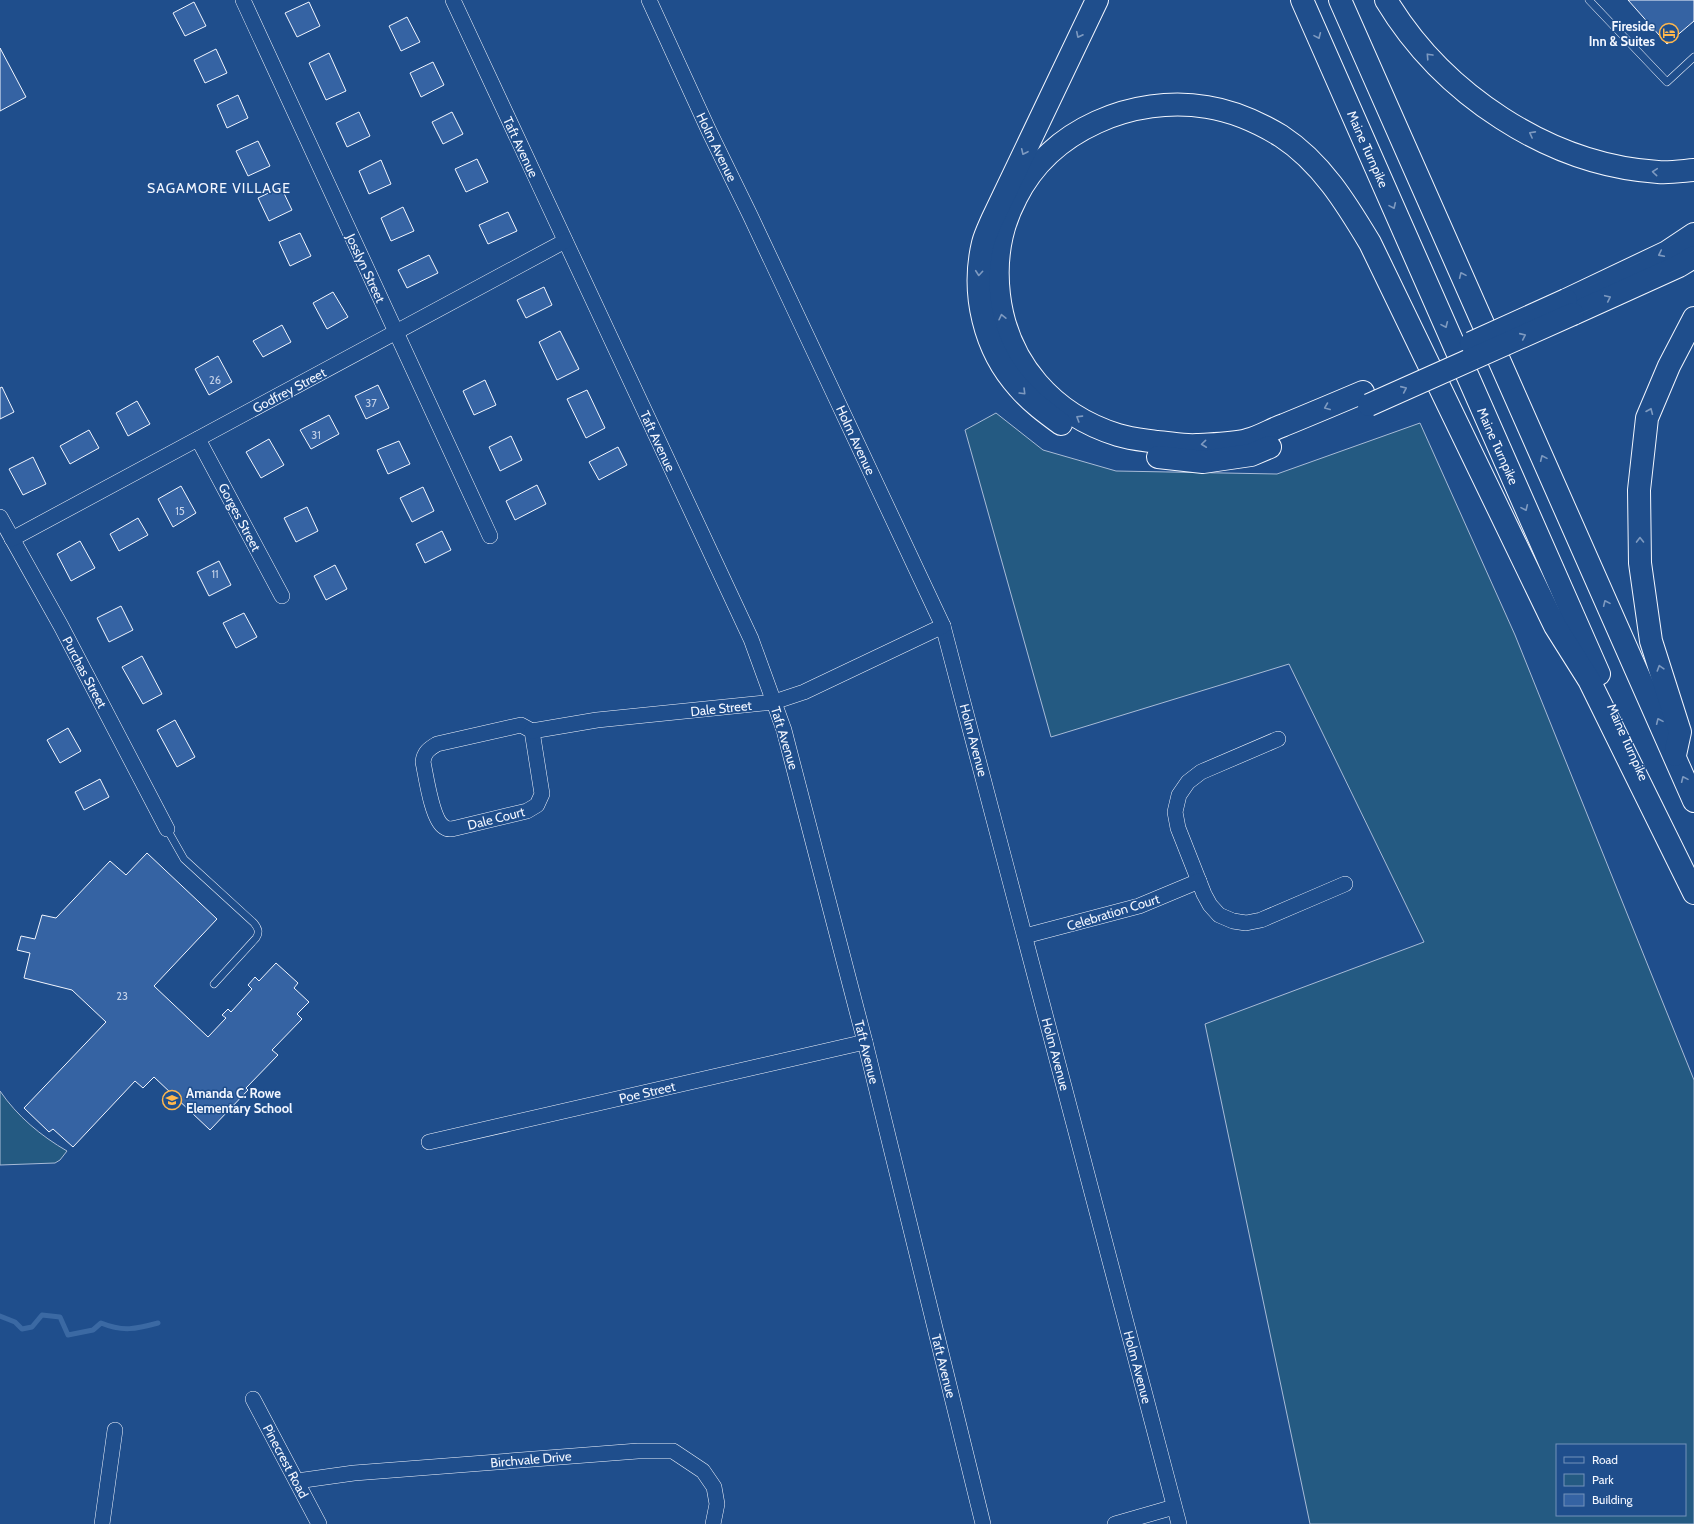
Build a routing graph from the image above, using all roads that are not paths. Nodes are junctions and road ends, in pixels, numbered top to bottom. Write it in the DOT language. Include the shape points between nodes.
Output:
graph roads {
  1 [pos="242,0"];
  2 [pos="453,0"];
  3 [pos="649,0"];
  4 [pos="1097,0"];
  5 [pos="1302,0"];
  6 [pos="1340,0"];
  7 [pos="1386,0"];
  8 [pos="1590,0"];
  9 [pos="1694,57"];
  10 [pos="1694,170"];
  11 [pos="1694,234"];
  12 [pos="565,241"];
  13 [pos="1694,257"];
  14 [pos="1569,307"];
  15 [pos="1694,318"];
  16 [pos="396,332"];
  17 [pos="1366,399"];
  18 [pos="198,439"];
  19 [pos="0,517"];
  20 [pos="490,536"];
  21 [pos="12,539"];
  22 [pos="282,596"];
  23 [pos="943,626"];
  24 [pos="774,702"];
  25 [pos="532,731"];
  26 [pos="1278,739"];
  27 [pos="1675,757"];
  28 [pos="1694,801"];
  29 [pos="167,829"];
  30 [pos="1199,881"];
  31 [pos="1345,884"];
  32 [pos="1694,892"];
  33 [pos="1025,936"];
  34 [pos="214,984"];
  35 [pos="865,1042"];
  36 [pos="429,1142"];
  37 [pos="253,1398"];
  38 [pos="115,1430"];
  39 [pos="297,1481"];
  40 [pos="1174,1507"];
  41 [pos="102,1524"];
  42 [pos="319,1524"];
  43 [pos="713,1524"];
  44 [pos="983,1524"];
  45 [pos="1115,1524"];
  46 [pos="1179,1524"];
  1 -- 16 [label="street, Josslyn Street"];
  2 -- 12 [label="street, Taft Avenue"];
  3 -- 23 [label="street, Holm Avenue"];
  4 -- 17 [label="highway, one-way" via="983,242 978,281 983,320 997,356 1007,373 1019,389 1034,402 1065,427 1081,436 1117,450 1203,462 1251,455"];
  5 -- 32 [label="highway, Maine Turnpike, one-way"];
  27 -- 6 [label="highway, one-way"];
  10 -- 7 [label="highway, one-way" via="1659,172 1620,168 1582,157 1514,125 1475,98 1444,72 1417,43"];
  8 -- 9 [label="lane" via="1667,82"];
  11 -- 14 [label="highway, one-way"];
  12 -- 16 [label="street, Godfrey Street"];
  12 -- 24 [label="street, Taft Avenue" via="751,639"];
  14 -- 13 [label="highway, one-way" via="1679,266"];
  14 -- 17 [label="highway, bridge"];
  27 -- 15 [label="highway, one-way" via="1680,732 1651,640 1641,571 1639,490 1648,418 1669,366"];
  16 -- 18 [label="street, Godfrey Street"];
  16 -- 20 [label="street, Josslyn Street"];
  17 -- 32 [label="highway, one-way" via="1247,440 1196,445 1120,436 1085,421 1038,384 1015,352 1004,322 997,277 999,241 1016,197 1030,173 1074,134 1110,117 1148,106 1169,104 1209,107 1247,118 1293,145 1326,177 1350,209 1370,243 1555,626 1589,680"];
  18 -- 21 [label="street, Godfrey Street"];
  18 -- 22 [label="street, Gorges Street"];
  19 -- 21 [label="street, Purchas Street"];
  21 -- 29 [label="street, Purchas Street" via="61,626"];
  23 -- 24 [label="street, Dale Street" via="804,692"];
  23 -- 33 [label="street, Holm Avenue"];
  24 -- 25 [label="street, Dale Street" via="597,720"];
  24 -- 35 [label="street, Taft Avenue" via="792,761"];
  25 -- 25 [label="street, Dale Court" via="542,794 537,804 527,811 513,815 449,829 443,827 436,815 423,762 427,751 437,744 514,726 521,725"];
  26 -- 30 [label="street" via="1201,772 1188,782 1180,795 1175,812 1178,828"];
  28 -- 27 [label="highway, one-way"];
  29 -- 34 [label="lane" via="184,859 258,928 256,938"];
  30 -- 31 [label="street" via="1210,905 1219,915 1246,923 1262,920"];
  30 -- 33 [label="street, Celebration Court" via="1134,908"];
  33 -- 40 [label="street, Holm Avenue"];
  35 -- 36 [label="street, Poe Street"];
  35 -- 44 [label="street, Taft Avenue"];
  37 -- 39 [label="street, Pinecrest Road"];
  38 -- 41 [label="street"];
  39 -- 42 [label="street, Pinecrest Road"];
  39 -- 43 [label="street, Birchvale Drive" via="362,1473 638,1451 673,1451 704,1470 714,1487 717,1504"];
  40 -- 45 [label="street"];
  40 -- 46 [label="street, Holm Avenue"];
}
